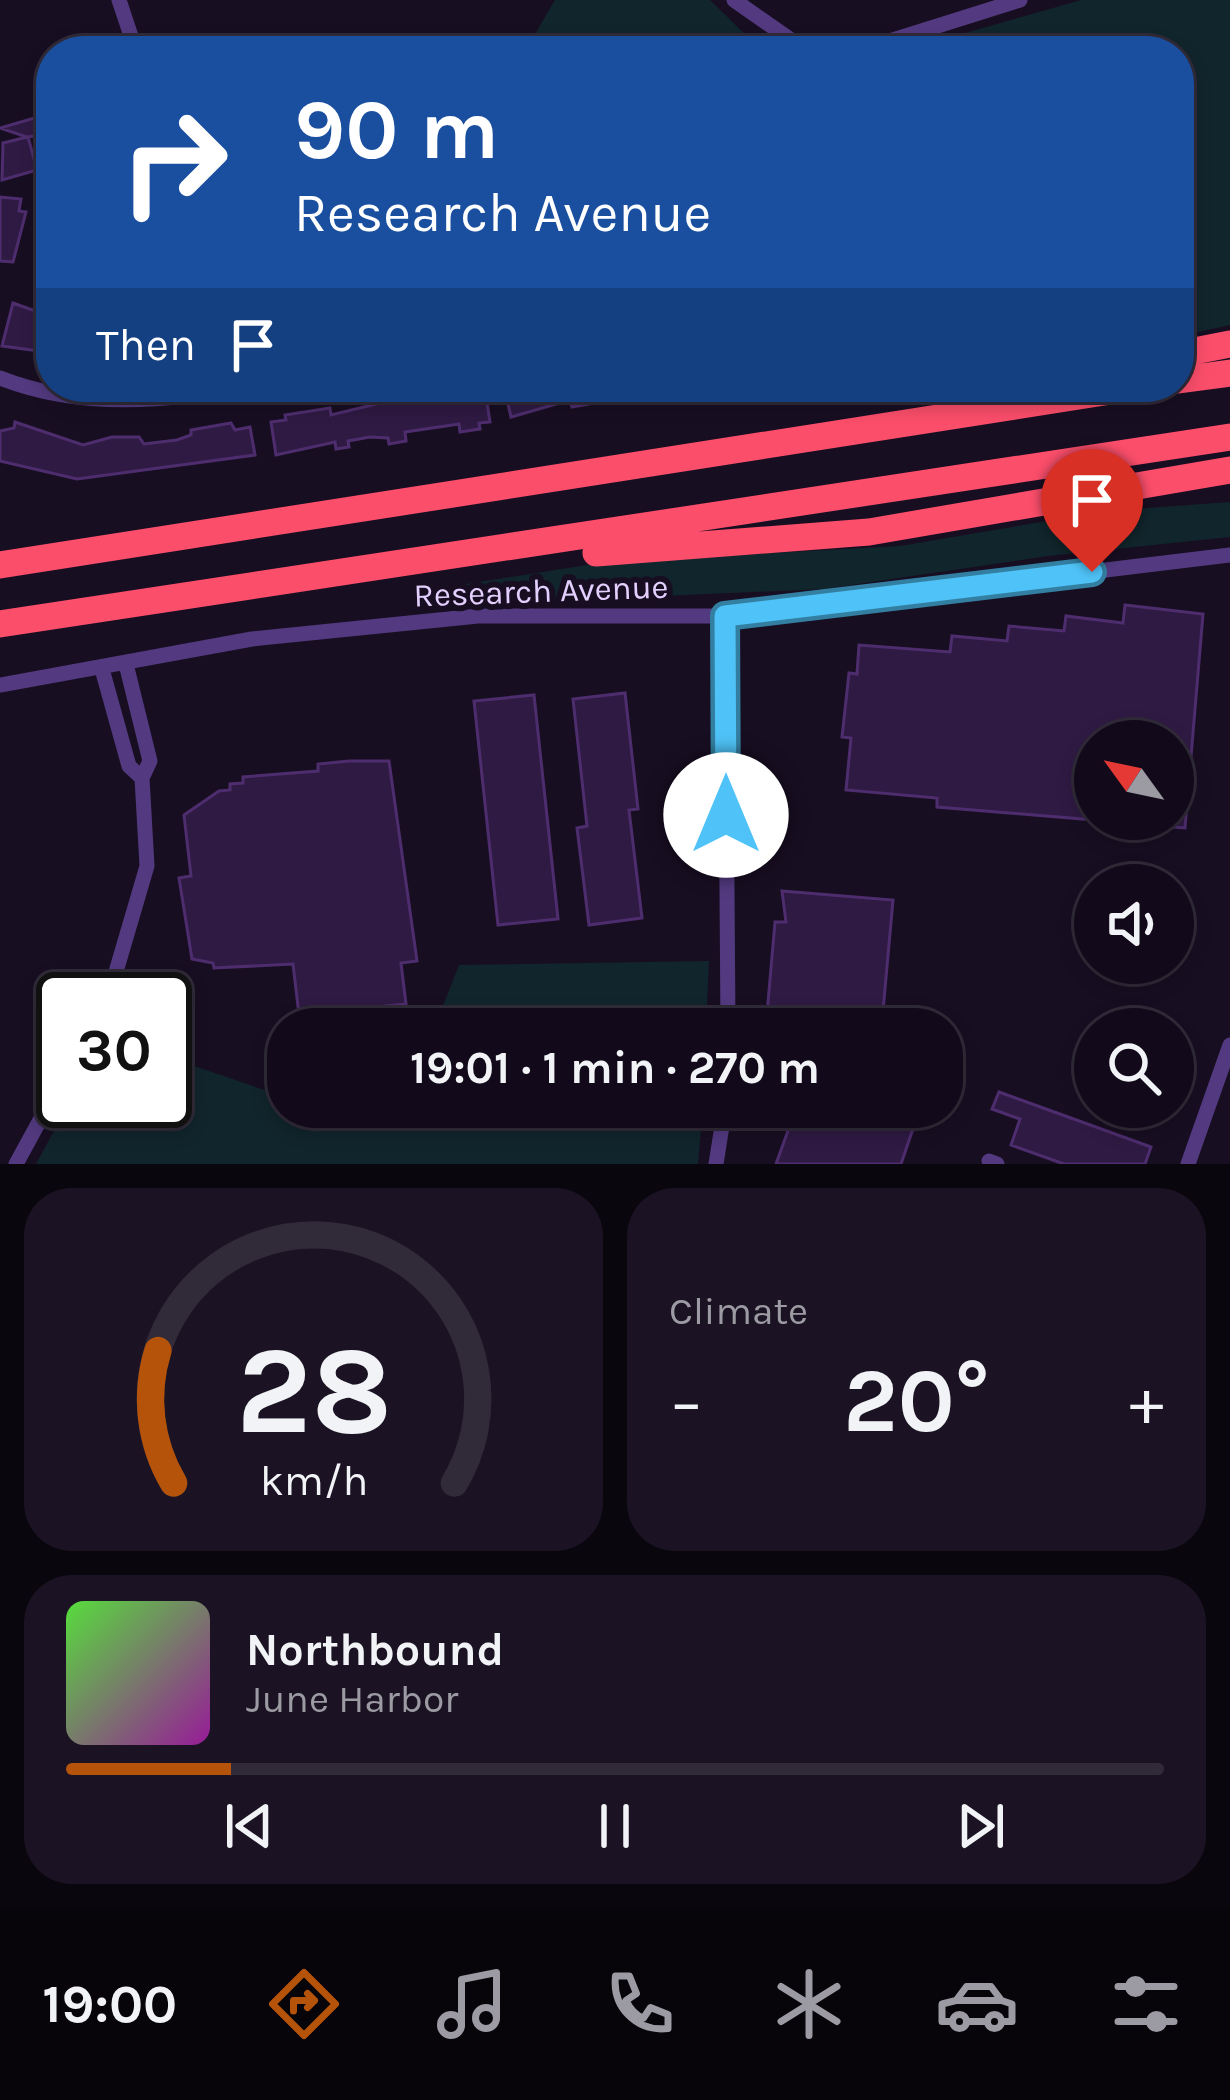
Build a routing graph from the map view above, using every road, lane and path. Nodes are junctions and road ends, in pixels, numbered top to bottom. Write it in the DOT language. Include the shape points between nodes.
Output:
graph roads {
  1 [pos="119,0"];
  2 [pos="734,0"];
  3 [pos="1020,0"];
  4 [pos="131,36"];
  5 [pos="783,36"];
  6 [pos="906,36"];
  7 [pos="1230,344"];
  8 [pos="1194,351"];
  9 [pos="1230,373"];
  10 [pos="0,378"];
  11 [pos="1194,378"];
  12 [pos="36,392"];
  13 [pos="965,402"];
  14 [pos="1038,402"];
  15 [pos="811,437"];
  16 [pos="1230,437"];
  17 [pos="1230,470"];
  18 [pos="1230,483"];
  19 [pos="1083,498"];
  20 [pos="532,547"];
  21 [pos="1230,555"];
  22 [pos="0,565"];
  23 [pos="725,616"];
  24 [pos="0,624"];
  25 [pos="126,664"];
  26 [pos="102,669"];
  27 [pos="0,685"];
  28 [pos="142,778"];
  29 [pos="116,972"];
  30 [pos="728,1008"];
  31 [pos="1230,1045"];
  32 [pos="36,1127"];
  33 [pos="722,1128"];
  34 [pos="16,1164"];
  35 [pos="716,1164"];
  36 [pos="1188,1164"];
  1 -- 4 [label="street"];
  2 -- 5 [label="street"];
  3 -- 6 [label="street"];
  7 -- 8 [label="highway"];
  9 -- 11 [label="highway"];
  10 -- 12 [label="street"];
  13 -- 15 [label="highway"];
  14 -- 15 [label="highway"];
  15 -- 22 [label="highway"];
  16 -- 20 [label="highway"];
  17 -- 19 [label="highway"];
  18 -- 19 [label="highway"];
  19 -- 20 [label="highway" via="800,539 594,553"];
  20 -- 24 [label="highway"];
  21 -- 23 [label="street, Research Avenue"];
  23 -- 25 [label="street, Research Avenue" via="478,616 253,639"];
  23 -- 30 [label="street"];
  25 -- 26 [label="street, Research Avenue"];
  25 -- 28 [label="street" via="150,761"];
  26 -- 27 [label="street, Research Avenue"];
  26 -- 28 [label="street" via="129,766"];
  28 -- 29 [label="street" via="147,866"];
  31 -- 36 [label="street"];
  32 -- 34 [label="street"];
  33 -- 35 [label="street"];
}
